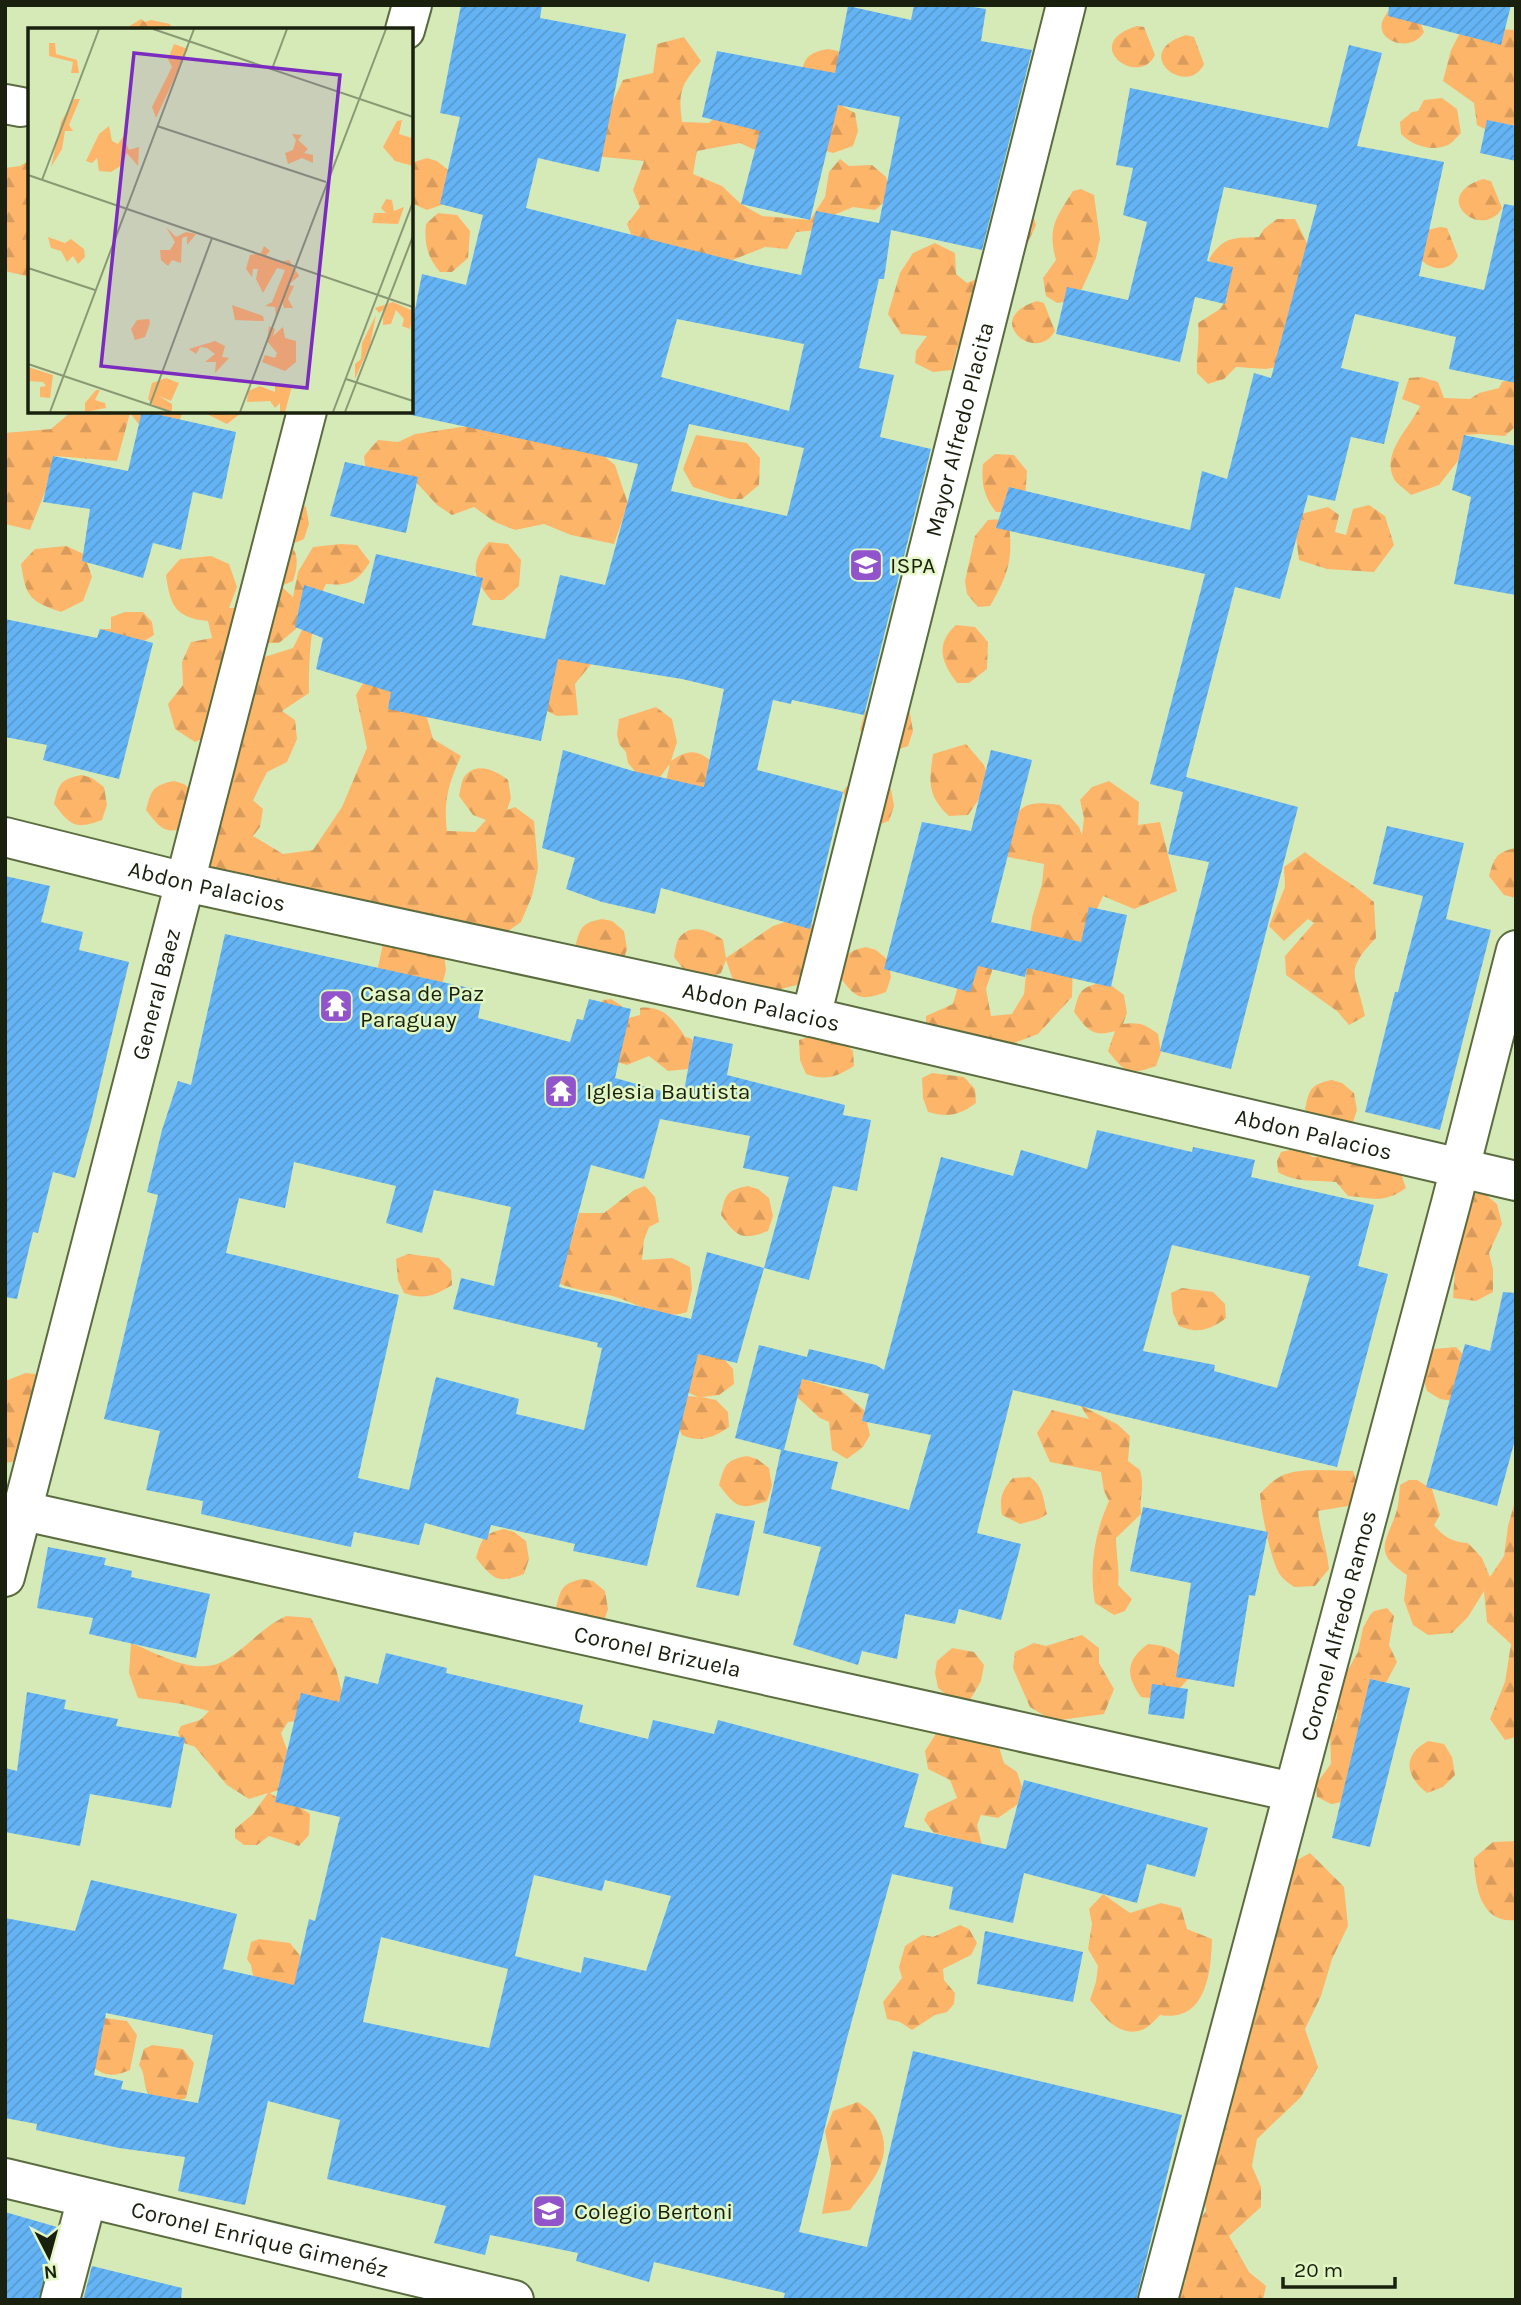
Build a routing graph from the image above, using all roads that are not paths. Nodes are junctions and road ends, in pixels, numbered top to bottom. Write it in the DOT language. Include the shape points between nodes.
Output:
graph roads {
  1 [pos="411,5"];
  2 [pos="1066,5"];
  3 [pos="405,28"];
  4 [pos="306,413"];
  5 [pos="5,837"];
  6 [pos="185,881"];
  7 [pos="1516,950"];
  8 [pos="811,1017"];
  9 [pos="1460,1169"];
  10 [pos="1516,1181"];
  11 [pos="24,1511"];
  12 [pos="5,1577"];
  13 [pos="1293,1791"];
  14 [pos="5,2178"];
  15 [pos="87,2198"];
  16 [pos="504,2299"];
  17 [pos="60,2300"];
  18 [pos="1158,2300"];
  1 -- 3 [label="street"];
  2 -- 8 [label="street, Mayor Alfredo Placita"];
  4 -- 6 [label="street, General Baez"];
  5 -- 6 [label="street, Abdon Palacios"];
  6 -- 8 [label="street, Abdon Palacios"];
  6 -- 11 [label="street, General Baez"];
  7 -- 9 [label="street, Coronel Alfredo Ramos"];
  8 -- 9 [label="street, Abdon Palacios"];
  9 -- 10 [label="street, Abdon Palacios"];
  9 -- 13 [label="street, Coronel Alfredo Ramos"];
  11 -- 12 [label="street, General Baez"];
  11 -- 13 [label="street, Coronel Brizuela"];
  13 -- 18 [label="street, Coronel Alfredo Ramos"];
  14 -- 15 [label="street, Coronel Enrique Gimenéz"];
  15 -- 16 [label="street, Coronel Enrique Gimenéz"];
  15 -- 17 [label="street"];
}
